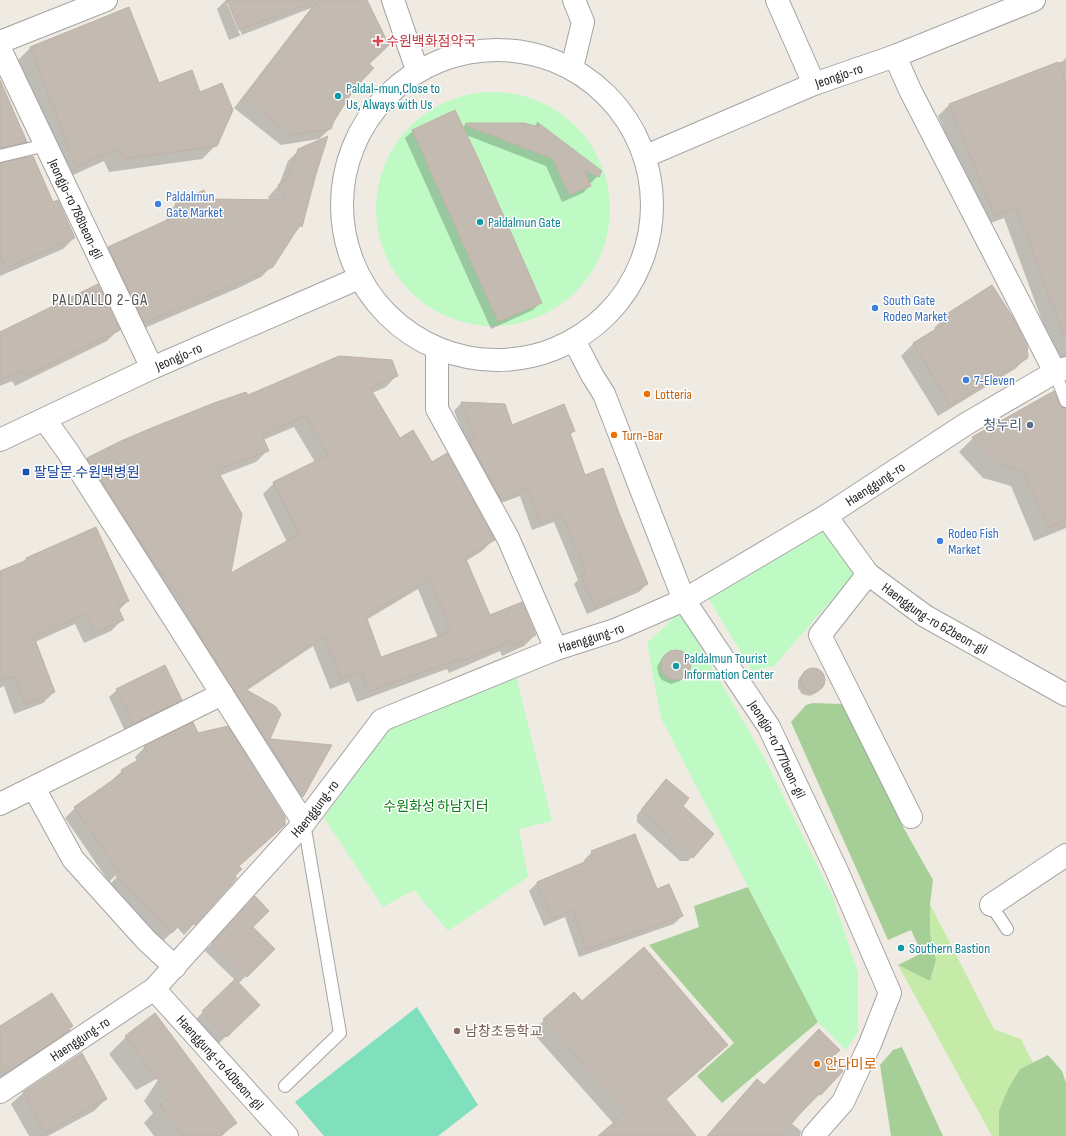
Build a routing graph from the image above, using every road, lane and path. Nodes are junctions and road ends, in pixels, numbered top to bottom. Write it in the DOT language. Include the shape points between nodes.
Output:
graph roads {
  1 [pos="106,0"];
  2 [pos="393,0"];
  3 [pos="574,0"];
  4 [pos="777,0"];
  5 [pos="1033,0"];
  6 [pos="0,42"];
  7 [pos="0,49"];
  8 [pos="895,56"];
  9 [pos="572,68"];
  10 [pos="417,70"];
  11 [pos="814,84"];
  12 [pos="46,145"];
  13 [pos="0,156"];
  14 [pos="646,156"];
  15 [pos="359,278"];
  16 [pos="575,342"];
  17 [pos="437,350"];
  18 [pos="152,368"];
  19 [pos="1060,370"];
  20 [pos="1066,401"];
  21 [pos="45,420"];
  22 [pos="0,440"];
  23 [pos="826,516"];
  24 [pos="868,574"];
  25 [pos="684,600"];
  26 [pos="556,649"];
  27 [pos="222,694"];
  28 [pos="1066,695"];
  29 [pos="34,788"];
  30 [pos="0,804"];
  31 [pos="911,817"];
  32 [pos="304,823"];
  33 [pos="1066,855"];
  34 [pos="991,905"];
  35 [pos="1008,929"];
  36 [pos="175,967"];
  37 [pos="154,989"];
  38 [pos="285,1086"];
  39 [pos="0,1092"];
  40 [pos="288,1136"];
  41 [pos="813,1136"];
  1 -- 6 [label="street"];
  2 -- 10 [label="street"];
  3 -- 9 [label="street" via="583,22"];
  4 -- 11 [label="street"];
  5 -- 8 [label="street, Jeongjo-ro"];
  7 -- 12 [label="street, Jeongjo-ro 788beon-gil"];
  8 -- 11 [label="street, Jeongjo-ro"];
  8 -- 19 [label="street" via="910,90"];
  9 -- 10 [label="street" via="522,50 468,51"];
  9 -- 14 [label="street" via="604,91 629,121"];
  10 -- 15 [label="street" via="381,100 355,140 348,162 342,185 343,233"];
  11 -- 14 [label="street, Jeongjo-ro"];
  12 -- 13 [label="lane"];
  12 -- 18 [label="street, Jeongjo-ro 788beon-gil"];
  14 -- 16 [label="street" via="654,210 644,262 616,308"];
  15 -- 17 [label="street" via="391,321"];
  15 -- 18 [label="street, Jeongjo-ro"];
  16 -- 17 [label="street" via="542,356 507,362 471,360"];
  16 -- 25 [label="street, Jeongjo-ro 777beon-gil" via="604,394"];
  17 -- 26 [label="street" via="437,409 508,538"];
  18 -- 21 [label="street, Jeongjo-ro"];
  19 -- 20 [label="lane"];
  19 -- 23 [label="street, Haenggung-ro" via="966,424"];
  21 -- 22 [label="street, Jeongjo-ro"];
  21 -- 27 [label="street"];
  23 -- 24 [label="street, Haenggung-ro 62beon-gil"];
  23 -- 25 [label="street, Haenggung-ro"];
  24 -- 28 [label="street, Haenggung-ro 62beon-gil" via="925,616"];
  24 -- 31 [label="street" via="820,634"];
  25 -- 26 [label="street, Haenggung-ro" via="615,630"];
  25 -- 41 [label="street, Jeongjo-ro 777beon-gil" via="769,728 890,993 843,1102"];
  26 -- 32 [label="street, Haenggung-ro" via="382,720"];
  27 -- 29 [label="street"];
  27 -- 32 [label="street"];
  29 -- 30 [label="street"];
  29 -- 36 [label="street" via="73,859 146,940"];
  32 -- 36 [label="street, Haenggung-ro"];
  32 -- 38 [label="lane" via="340,1034"];
  33 -- 34 [label="street"];
  34 -- 35 [label="lane"];
  36 -- 37 [label="street, Haenggung-ro"];
  37 -- 39 [label="street, Haenggung-ro"];
  37 -- 40 [label="street, Haenggung-ro 40beon-gil"];
}
